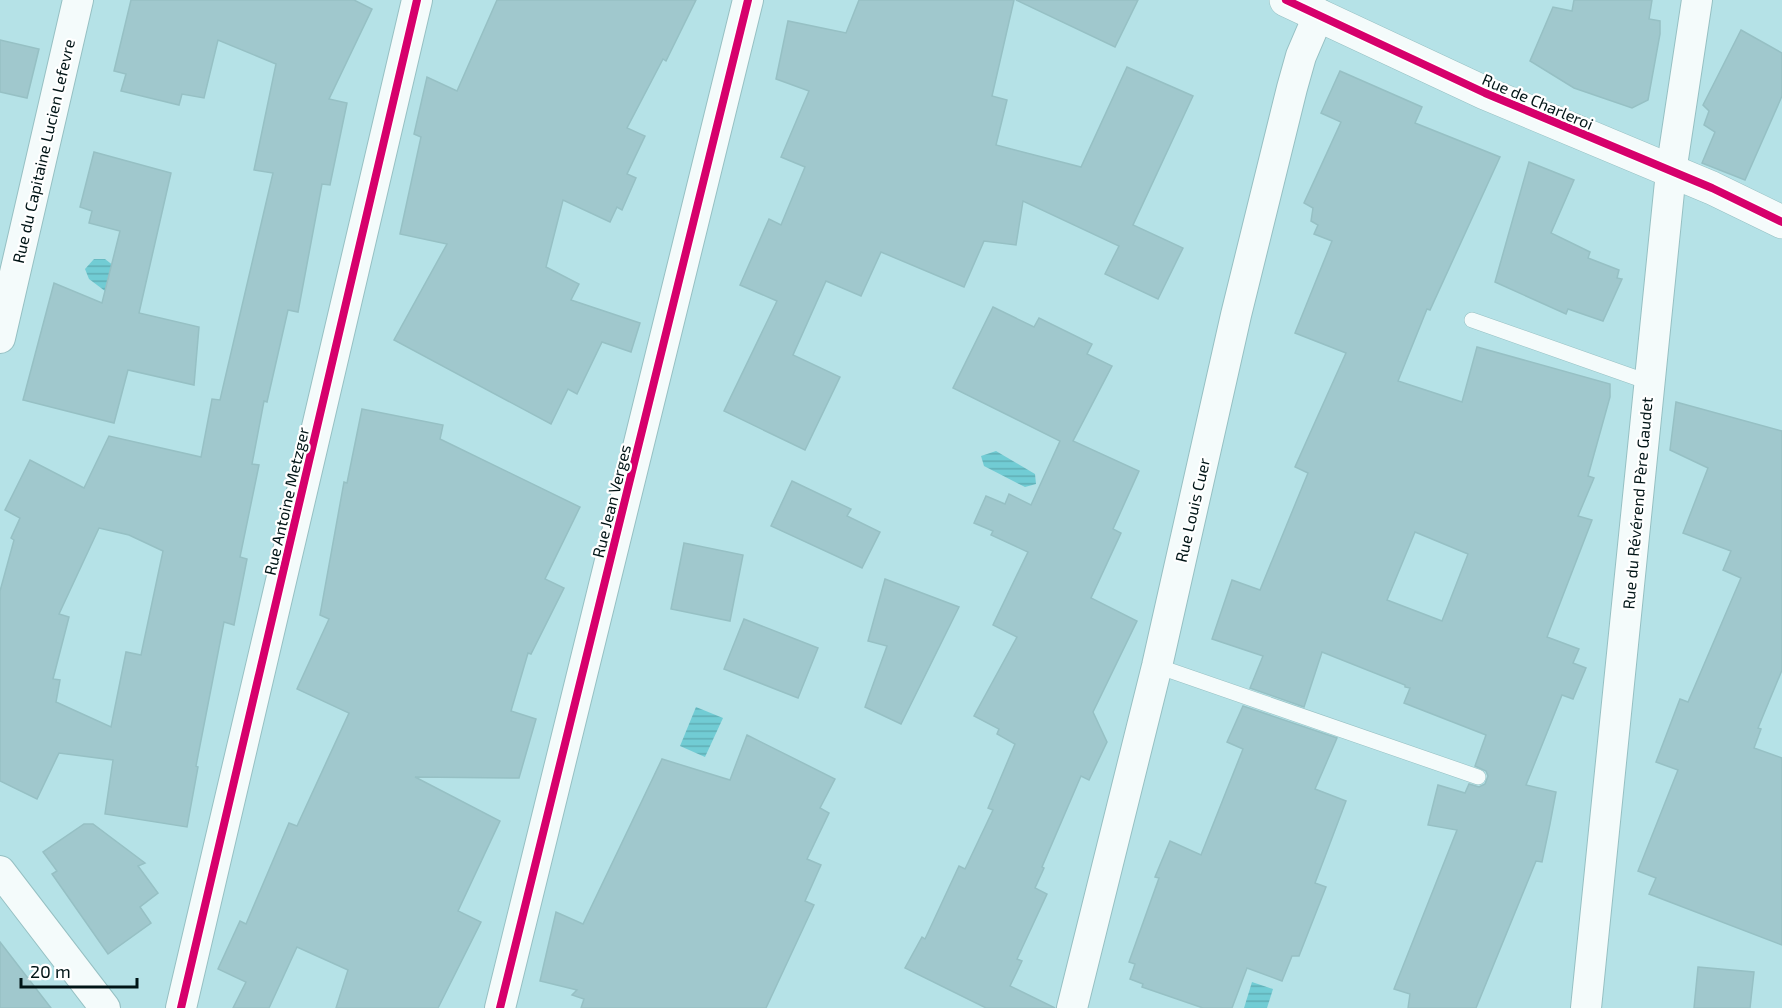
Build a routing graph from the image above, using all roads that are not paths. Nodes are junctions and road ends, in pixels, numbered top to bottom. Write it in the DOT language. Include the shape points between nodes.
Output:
graph roads {
  1 [pos="78,0"];
  2 [pos="417,0"];
  3 [pos="748,0"];
  4 [pos="1286,0"];
  5 [pos="1697,0"];
  6 [pos="1319,14"];
  7 [pos="1671,172"];
  8 [pos="1782,222"];
  9 [pos="1472,320"];
  10 [pos="0,338"];
  11 [pos="1648,382"];
  12 [pos="1156,666"];
  13 [pos="1478,777"];
  14 [pos="0,871"];
  15 [pos="105,1008"];
  16 [pos="181,1008"];
  17 [pos="500,1008"];
  18 [pos="1072,1008"];
  19 [pos="1586,1008"];
  1 -- 10 [label="street, Rue du Capitaine Lucien Lefevre"];
  2 -- 16 [label="street, Rue Antoine Metzger"];
  3 -- 17 [label="street, Rue Jean Verges"];
  4 -- 6 [label="street, Rue de Charleroi"];
  5 -- 7 [label="street, Rue du Révérend Père Gaudet"];
  6 -- 7 [label="street, Rue de Charleroi" via="1485,93"];
  6 -- 12 [label="street, Rue Louis Cuer" via="1292,88"];
  7 -- 8 [label="street, Rue de Charleroi"];
  7 -- 11 [label="street, Rue du Révérend Père Gaudet"];
  9 -- 11 [label="lane"];
  11 -- 19 [label="street, Rue du Révérend Père Gaudet"];
  12 -- 13 [label="lane"];
  12 -- 18 [label="street, Rue Louis Cuer"];
  14 -- 15 [label="street"];
}
